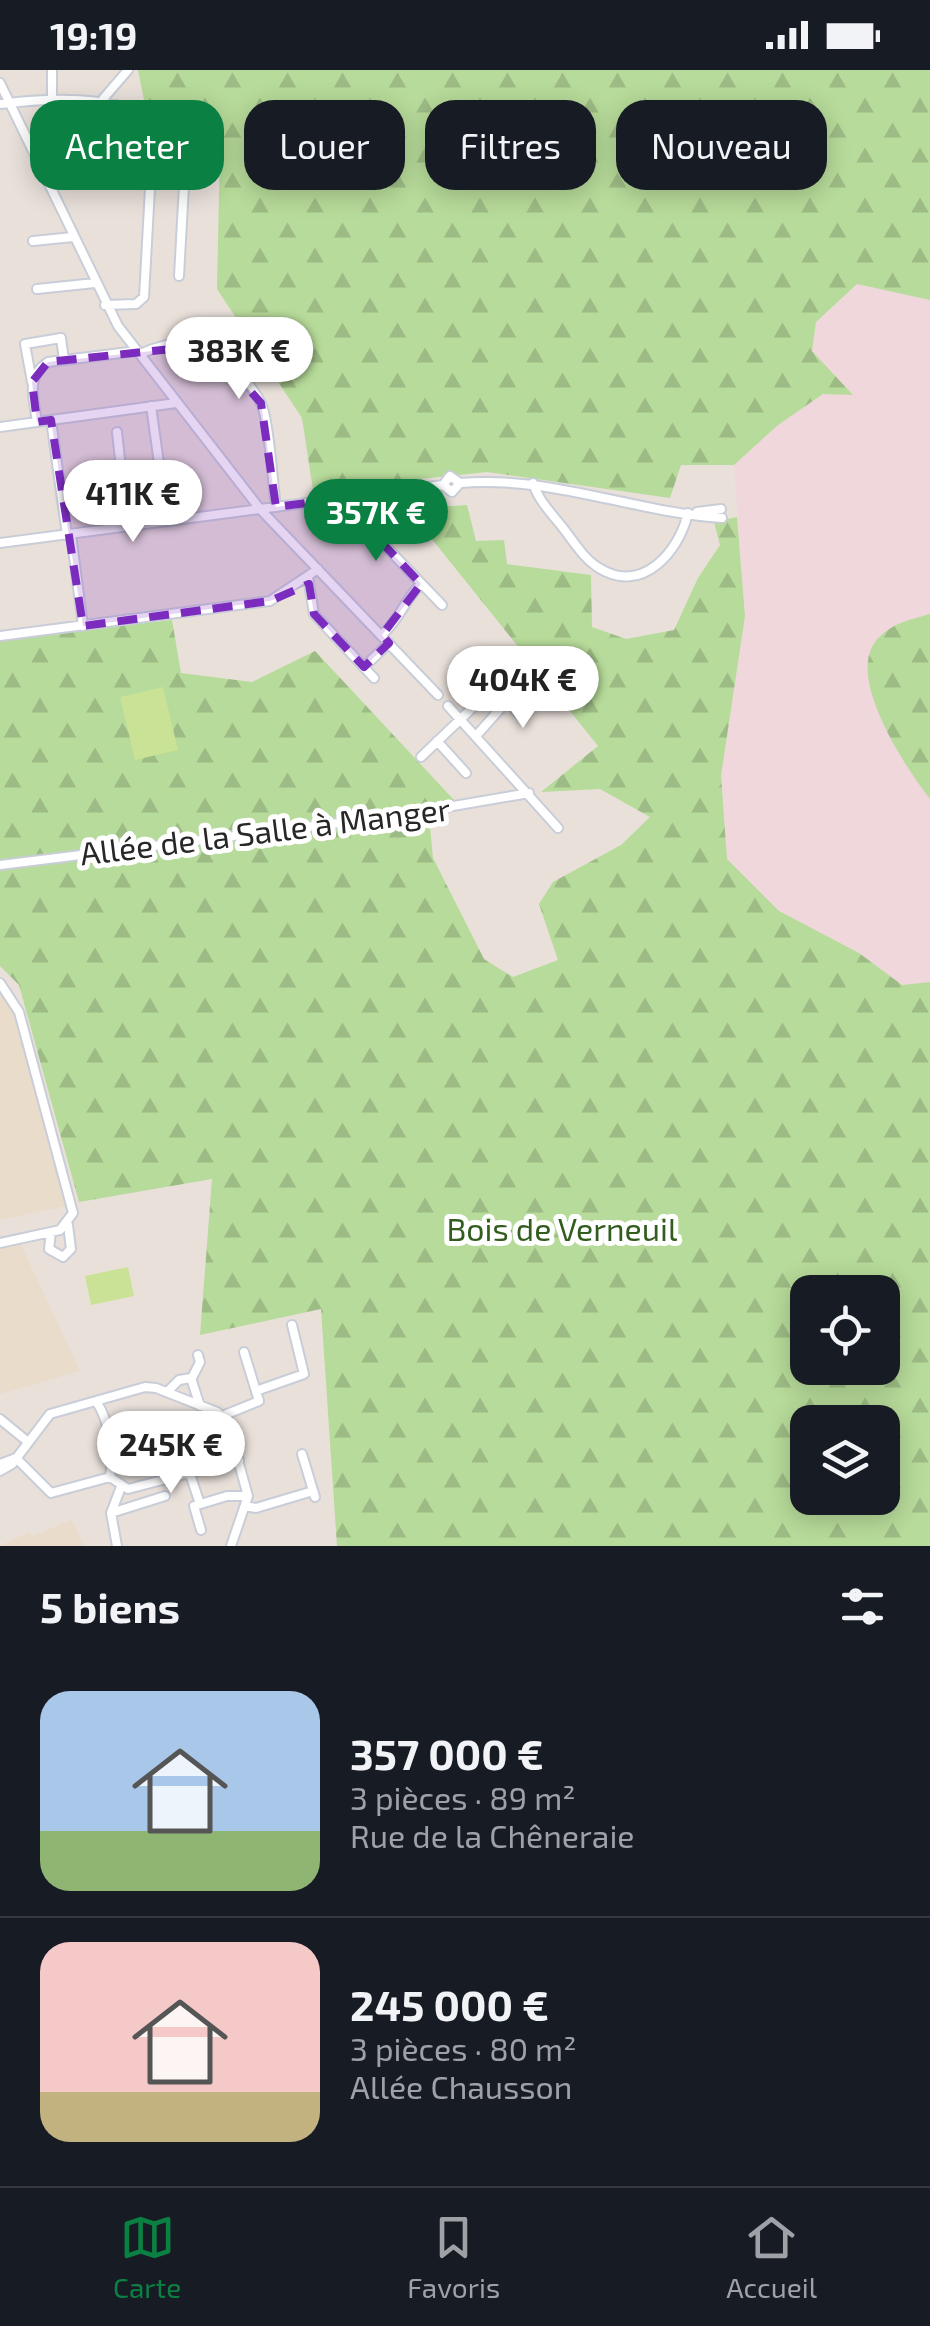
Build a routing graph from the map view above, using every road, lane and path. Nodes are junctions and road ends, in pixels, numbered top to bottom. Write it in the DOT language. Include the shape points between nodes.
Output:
graph roads {
  1 [pos="52,70"];
  2 [pos="128,70"];
  3 [pos="0,83"];
  4 [pos="52,100"];
  5 [pos="102,100"];
  6 [pos="30,102"];
  7 [pos="10,103"];
  8 [pos="0,104"];
  9 [pos="150,190"];
  10 [pos="184,190"];
  11 [pos="73,237"];
  12 [pos="33,242"];
  13 [pos="180,276"];
  14 [pos="94,283"];
  15 [pos="38,289"];
  16 [pos="105,306"];
  17 [pos="139,352"];
  18 [pos="64,360"];
  19 [pos="32,382"];
  20 [pos="176,403"];
  21 [pos="151,406"];
  22 [pos="51,420"];
  23 [pos="37,422"];
  24 [pos="0,427"];
  25 [pos="117,432"];
  26 [pos="533,483"];
  27 [pos="361,496"];
  28 [pos="62,497"];
  29 [pos="276,507"];
  30 [pos="260,509"];
  31 [pos="688,513"];
  32 [pos="721,513"];
  33 [pos="167,521"];
  34 [pos="69,534"];
  35 [pos="0,543"];
  36 [pos="318,570"];
  37 [pos="308,577"];
  38 [pos="421,584"];
  39 [pos="442,605"];
  40 [pos="83,626"];
  41 [pos="0,636"];
  42 [pos="385,639"];
  43 [pos="364,667"];
  44 [pos="374,678"];
  45 [pos="543,691"];
  46 [pos="438,695"];
  47 [pos="506,701"];
  48 [pos="448,706"];
  49 [pos="460,719"];
  50 [pos="476,736"];
  51 [pos="437,742"];
  52 [pos="420,757"];
  53 [pos="466,772"];
  54 [pos="529,793"];
  55 [pos="558,828"];
  56 [pos="0,865"];
  57 [pos="0,984"];
  58 [pos="68,1225"];
  59 [pos="52,1232"];
  60 [pos="0,1243"];
  61 [pos="292,1325"];
  62 [pos="244,1352"];
  63 [pos="198,1355"];
  64 [pos="192,1378"];
  65 [pos="256,1391"];
  66 [pos="167,1392"];
  67 [pos="96,1401"];
  68 [pos="200,1406"];
  69 [pos="222,1416"];
  70 [pos="0,1419"];
  71 [pos="28,1442"];
  72 [pos="302,1454"];
  73 [pos="16,1458"];
  74 [pos="239,1460"];
  75 [pos="113,1461"];
  76 [pos="0,1467"];
  77 [pos="188,1474"];
  78 [pos="110,1477"];
  79 [pos="121,1487"];
  80 [pos="165,1496"];
  81 [pos="246,1501"];
  82 [pos="200,1504"];
  83 [pos="111,1513"];
  84 [pos="201,1530"];
  85 [pos="117,1546"];
  86 [pos="231,1546"];
  1 -- 4 [label="street"];
  2 -- 5 [label="street"];
  3 -- 7 [label="street"];
  6 -- 7 [label="street"];
  7 -- 8 [label="street"];
  7 -- 11 [label="street"];
  9 -- 16 [label="street" via="144,297 136,304"];
  10 -- 13 [label="street"];
  11 -- 12 [label="street"];
  11 -- 14 [label="street"];
  14 -- 15 [label="street"];
  14 -- 16 [label="street"];
  16 -- 17 [label="street"];
  17 -- 18 [label="street"];
  17 -- 20 [label="street"];
  17 -- 29 [label="street" via="196,343 228,358 263,409"];
  18 -- 19 [label="street" via="40,367"];
  18 -- 19 [label="street" via="61,338 25,344"];
  19 -- 23 [label="street"];
  20 -- 21 [label="street"];
  20 -- 30 [label="street"];
  21 -- 22 [label="street"];
  21 -- 33 [label="street"];
  22 -- 23 [label="street"];
  22 -- 28 [label="street"];
  23 -- 24 [label="street"];
  25 -- 28 [label="street" via="123,487"];
  26 -- 27 [label="street" via="460,483 452,492 443,485"];
  26 -- 31 [label="street"];
  26 -- 31 [label="street" via="590,562 614,575 647,571 665,560 683,536"];
  27 -- 29 [label="street"];
  27 -- 38 [label="street" via="367,527"];
  28 -- 34 [label="street"];
  29 -- 30 [label="street"];
  30 -- 33 [label="street"];
  30 -- 36 [label="street"];
  31 -- 32 [label="street"];
  33 -- 34 [label="street"];
  34 -- 35 [label="street"];
  34 -- 40 [label="street"];
  36 -- 37 [label="street"];
  36 -- 42 [label="street"];
  37 -- 40 [label="street" via="270,600"];
  37 -- 43 [label="street" via="314,614"];
  38 -- 39 [label="street"];
  38 -- 42 [label="street"];
  40 -- 41 [label="street"];
  42 -- 43 [label="street"];
  42 -- 46 [label="street"];
  43 -- 44 [label="street"];
  45 -- 47 [label="street" via="518,713"];
  47 -- 49 [label="street" via="494,688"];
  47 -- 50 [label="street"];
  48 -- 49 [label="street"];
  49 -- 50 [label="street"];
  49 -- 51 [label="street"];
  50 -- 54 [label="street"];
  51 -- 52 [label="street"];
  51 -- 53 [label="street"];
  54 -- 55 [label="street"];
  54 -- 56 [label="street, Allée de la Salle à Manger"];
  57 -- 58 [label="street" via="19,1012 72,1206"];
  58 -- 59 [label="street"];
  58 -- 59 [label="street" via="71,1248 63,1257 49,1249"];
  59 -- 60 [label="street"];
  61 -- 65 [label="street" via="304,1374"];
  62 -- 65 [label="street"];
  63 -- 64 [label="street"];
  64 -- 66 [label="street"];
  64 -- 68 [label="street"];
  65 -- 69 [label="street" via="259,1401"];
  66 -- 67 [label="street" via="145,1387"];
  66 -- 68 [label="street"];
  67 -- 71 [label="street" via="50,1414"];
  67 -- 75 [label="street"];
  68 -- 69 [label="street"];
  69 -- 74 [label="street"];
  70 -- 71 [label="street"];
  71 -- 73 [label="street"];
  72 -- 81 [label="street" via="314,1494 256,1508"];
  73 -- 76 [label="street"];
  73 -- 78 [label="street" via="52,1492"];
  74 -- 77 [label="street"];
  74 -- 81 [label="street"];
  75 -- 77 [label="street" via="178,1446"];
  75 -- 78 [label="street"];
  77 -- 79 [label="street"];
  77 -- 82 [label="street"];
  78 -- 79 [label="street"];
  79 -- 83 [label="street"];
  80 -- 83 [label="street"];
  81 -- 82 [label="street" via="228,1496"];
  81 -- 86 [label="street"];
  82 -- 84 [label="street" via="194,1506"];
  83 -- 85 [label="street"];
}
